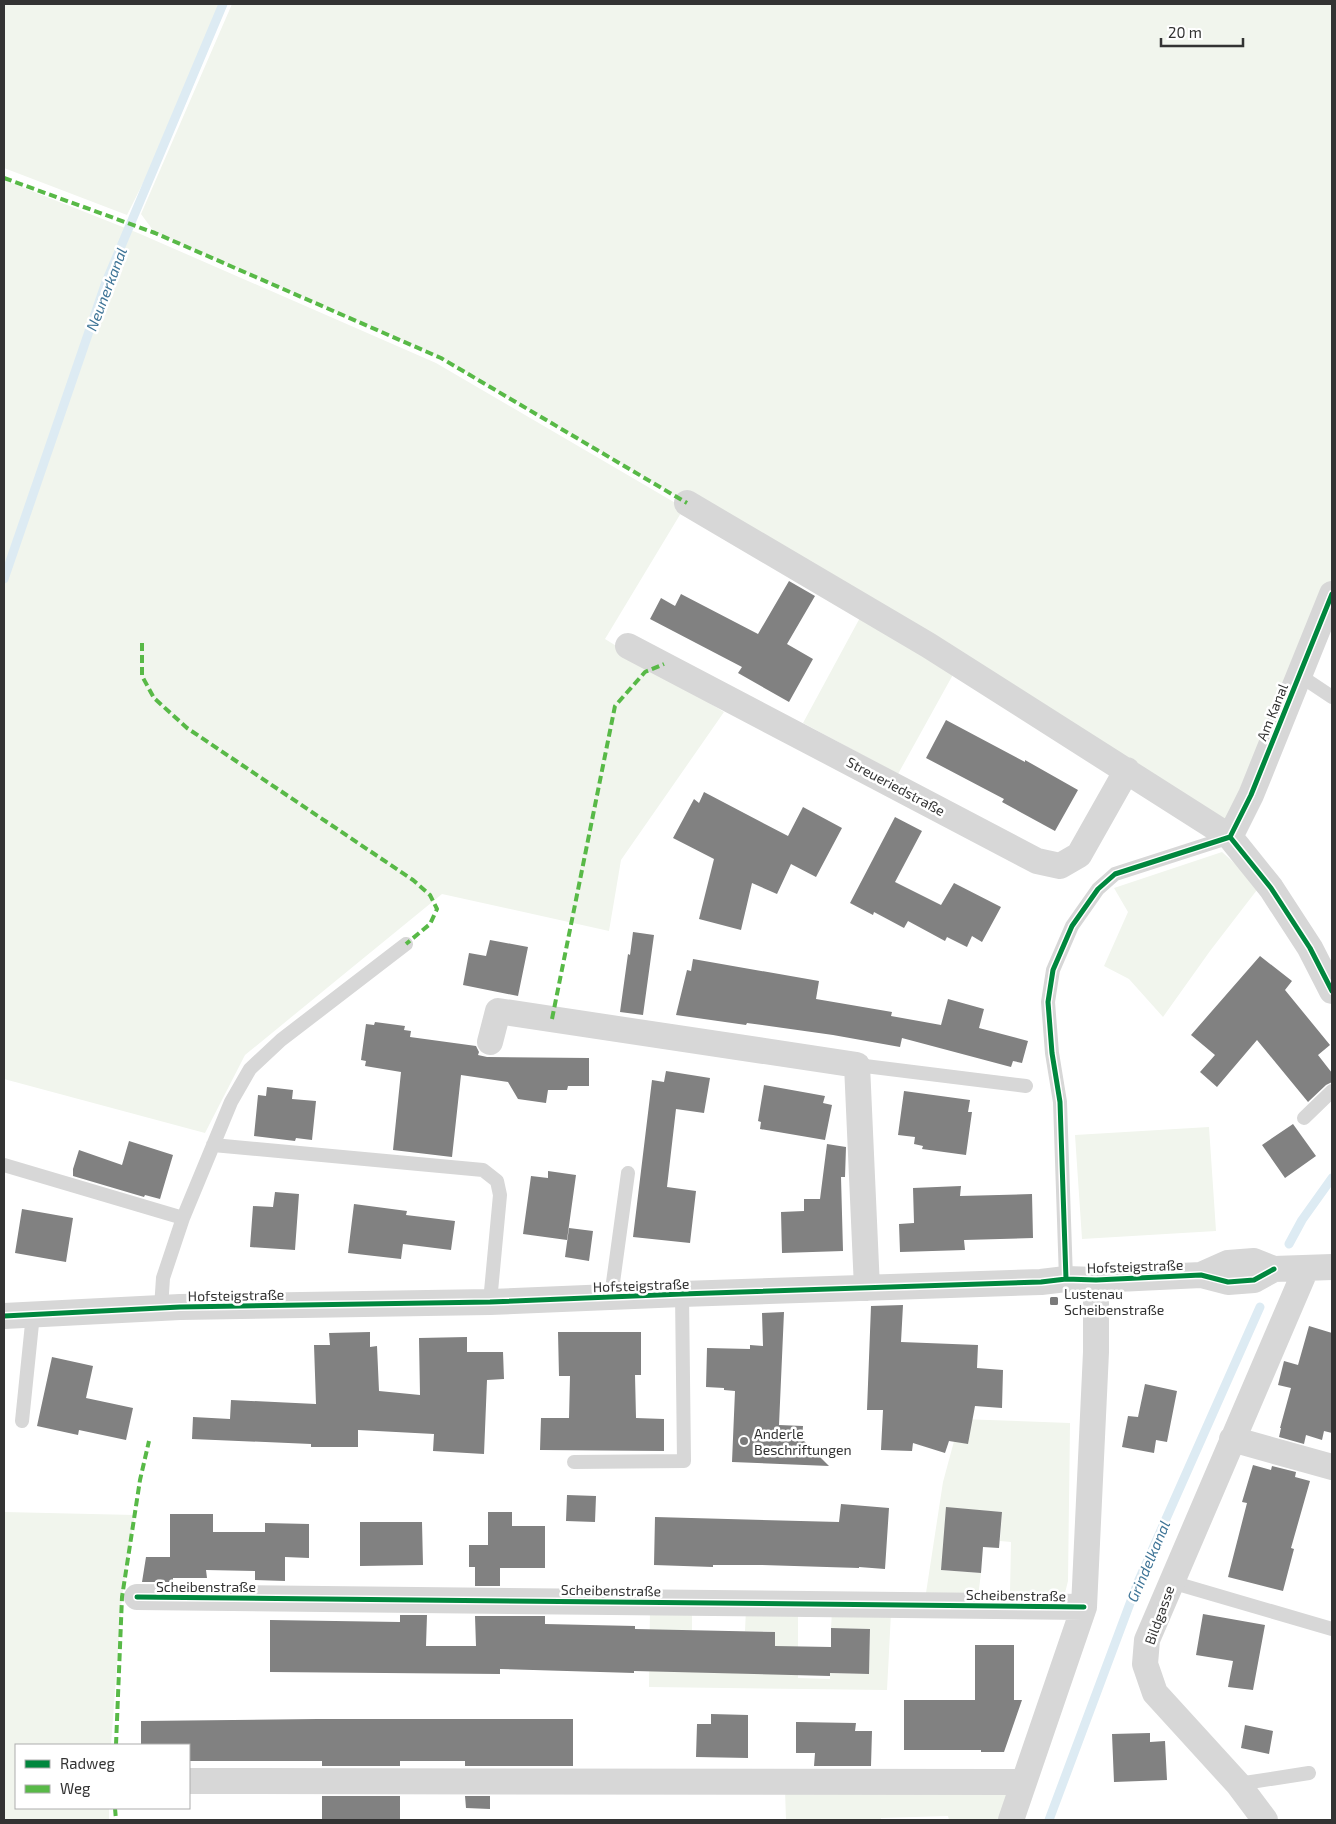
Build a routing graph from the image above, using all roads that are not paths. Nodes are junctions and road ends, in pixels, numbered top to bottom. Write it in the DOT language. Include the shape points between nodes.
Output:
graph roads {
  1 [pos="687,503"];
  2 [pos="1332,594"];
  3 [pos="628,646"];
  4 [pos="1299,675"];
  5 [pos="1332,697"];
  6 [pos="1127,770"];
  7 [pos="1230,838"];
  8 [pos="406,944"];
  9 [pos="1330,980"];
  10 [pos="490,1042"];
  11 [pos="857,1065"];
  12 [pos="1026,1086"];
  13 [pos="1332,1091"];
  14 [pos="1304,1118"];
  15 [pos="213,1145"];
  16 [pos="4,1166"];
  17 [pos="628,1174"];
  18 [pos="183,1218"];
  19 [pos="1332,1268"];
  20 [pos="1306,1269"];
  21 [pos="1066,1279"];
  22 [pos="1096,1280"];
  23 [pos="867,1288"];
  24 [pos="682,1294"];
  25 [pos="611,1297"];
  26 [pos="490,1302"];
  27 [pos="161,1308"];
  28 [pos="33,1314"];
  29 [pos="4,1316"];
  30 [pos="22,1421"];
  31 [pos="1232,1439"];
  32 [pos="574,1462"];
  33 [pos="1332,1467"];
  34 [pos="1171,1582"];
  35 [pos="137,1596"];
  36 [pos="1084,1607"];
  37 [pos="1332,1629"];
  38 [pos="1308,1773"];
  39 [pos="190,1780"];
  40 [pos="1024,1782"];
  41 [pos="1238,1784"];
  42 [pos="1010,1820"];
  43 [pos="1265,1820"];
  1 -- 6 [label="street" via="928,645"];
  2 -- 4 [label="street, Am Kanal"];
  3 -- 6 [label="street, Streueriedstraße" via="1037,861 1060,866 1079,855"];
  4 -- 5 [label="lane"];
  4 -- 7 [label="street, Am Kanal" via="1251,795"];
  6 -- 7 [label="street"];
  7 -- 9 [label="street" via="1271,888"];
  7 -- 21 [label="lane" via="1115,874 1098,889 1072,926 1053,970 1048,1002 1060,1102"];
  8 -- 15 [label="lane" via="281,1040 250,1069 231,1102"];
  10 -- 11 [label="street" via="498,1012"];
  11 -- 12 [label="lane"];
  11 -- 23 [label="street"];
  13 -- 14 [label="lane"];
  15 -- 18 [label="lane"];
  15 -- 26 [label="lane" via="483,1170 497,1181 500,1195"];
  16 -- 18 [label="lane"];
  17 -- 25 [label="lane"];
  18 -- 27 [label="lane" via="163,1278"];
  19 -- 20 [label="street, Hofsteigstraße"];
  20 -- 22 [label="street, Hofsteigstraße" via="1274,1269 1254,1261 1228,1263 1201,1275"];
  20 -- 31 [label="street, Bildgasse"];
  21 -- 22 [label="street, Hofsteigstraße"];
  21 -- 23 [label="street, Hofsteigstraße"];
  22 -- 36 [label="street, Scheibenstraße"];
  23 -- 24 [label="street, Hofsteigstraße"];
  24 -- 25 [label="street, Hofsteigstraße"];
  24 -- 32 [label="lane" via="684,1461"];
  25 -- 26 [label="street, Hofsteigstraße"];
  26 -- 27 [label="street, Hofsteigstraße"];
  27 -- 28 [label="street, Hofsteigstraße"];
  28 -- 29 [label="street, Hofsteigstraße"];
  28 -- 30 [label="lane"];
  31 -- 33 [label="street"];
  31 -- 34 [label="street, Bildgasse"];
  34 -- 37 [label="lane"];
  34 -- 41 [label="street, Bildgasse" via="1147,1640 1145,1664 1155,1694"];
  35 -- 36 [label="street, Scheibenstraße"];
  36 -- 40 [label="street, Scheibenstraße"];
  38 -- 41 [label="lane"];
  39 -- 40 [label="street"];
  40 -- 42 [label="street, Scheibenstraße"];
  41 -- 43 [label="street, Bildgasse"];
}
